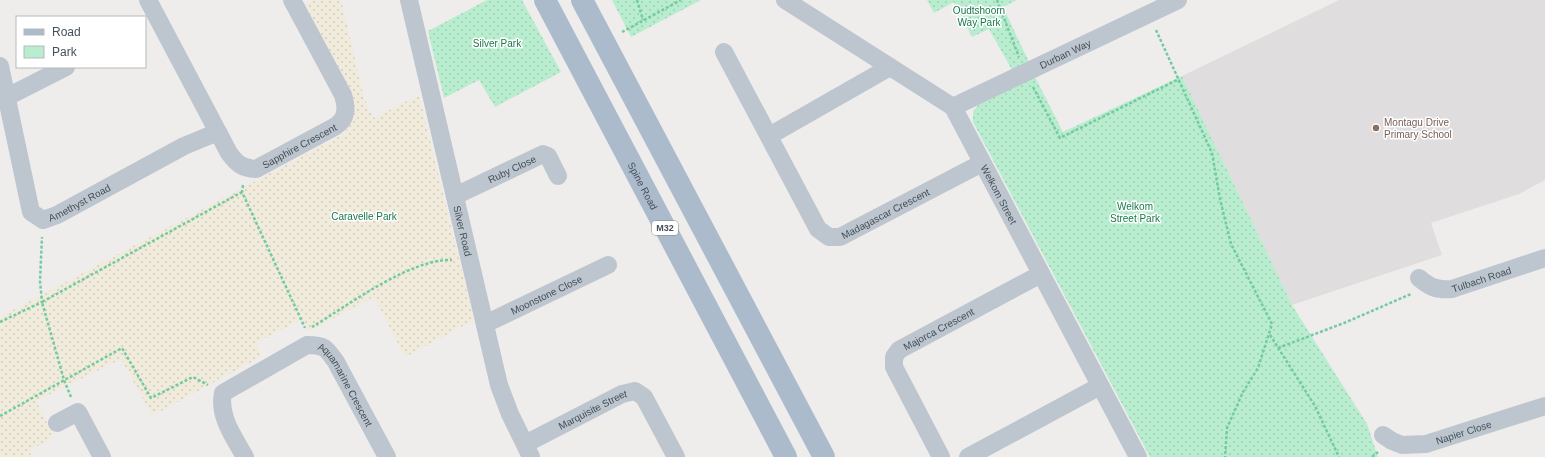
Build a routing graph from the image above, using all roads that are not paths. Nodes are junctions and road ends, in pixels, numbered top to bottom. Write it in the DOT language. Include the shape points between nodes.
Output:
graph roads {
  1 [pos="148,0"];
  2 [pos="292,0"];
  3 [pos="409,0"];
  4 [pos="545,0"];
  5 [pos="582,0"];
  6 [pos="785,0"];
  7 [pos="1178,0"];
  8 [pos="151,22"];
  9 [pos="724,52"];
  10 [pos="0,66"];
  11 [pos="890,67"];
  12 [pos="64,68"];
  13 [pos="7,97"];
  14 [pos="953,107"];
  15 [pos="218,132"];
  16 [pos="769,136"];
  17 [pos="982,163"];
  18 [pos="558,176"];
  19 [pos="455,196"];
  20 [pos="1545,259"];
  21 [pos="608,265"];
  22 [pos="1041,274"];
  23 [pos="1424,282"];
  24 [pos="485,324"];
  25 [pos="1100,386"];
  26 [pos="1545,406"];
  27 [pos="57,423"];
  28 [pos="1383,435"];
  29 [pos="528,451"];
  30 [pos="102,457"];
  31 [pos="245,457"];
  32 [pos="387,457"];
  33 [pos="676,457"];
  34 [pos="786,457"];
  35 [pos="824,457"];
  36 [pos="941,457"];
  37 [pos="968,457"];
  38 [pos="1138,457"];
  1 -- 8 [label="street"];
  2 -- 15 [label="street, Sapphire Crescent" via="344,95 344,118 336,126 256,170 246,169 237,164"];
  3 -- 19 [label="street, Silver Road"];
  4 -- 34 [label="main road, Spine Road / M32"];
  5 -- 35 [label="main road"];
  6 -- 11 [label="street"];
  7 -- 14 [label="street, Durban Way"];
  8 -- 15 [label="street"];
  9 -- 16 [label="street, Madagascar Crescent"];
  10 -- 13 [label="street, Amethyst Road"];
  11 -- 14 [label="street"];
  11 -- 16 [label="street"];
  12 -- 13 [label="street"];
  13 -- 15 [label="street, Amethyst Road" via="31,212 43,220 57,215 184,146"];
  14 -- 17 [label="street, Welkom Street"];
  16 -- 17 [label="street, Madagascar Crescent" via="818,229 825,235 835,238"];
  17 -- 22 [label="street, Welkom Street"];
  18 -- 19 [label="street, Ruby Close" via="548,156 543,154"];
  19 -- 24 [label="street, Silver Road"];
  20 -- 23 [label="street, Tulbach Road" via="1452,289 1438,290"];
  21 -- 24 [label="street, Moonstone Close"];
  22 -- 25 [label="street, Welkom Street"];
  22 -- 36 [label="street, Majorca Crescent" via="899,350 894,357 894,367"];
  24 -- 29 [label="street, Silver Road" via="504,400"];
  25 -- 37 [label="street"];
  25 -- 38 [label="street, Welkom Street"];
  26 -- 28 [label="street, Napier Close" via="1426,444 1402,445"];
  27 -- 30 [label="street" via="78,412"];
  29 -- 33 [label="street, Marquisite Street" via="622,394 635,391 644,397"];
  31 -- 32 [label="street, Aquamarine Crescent" via="222,414 223,393 307,345 326,348"];
}
